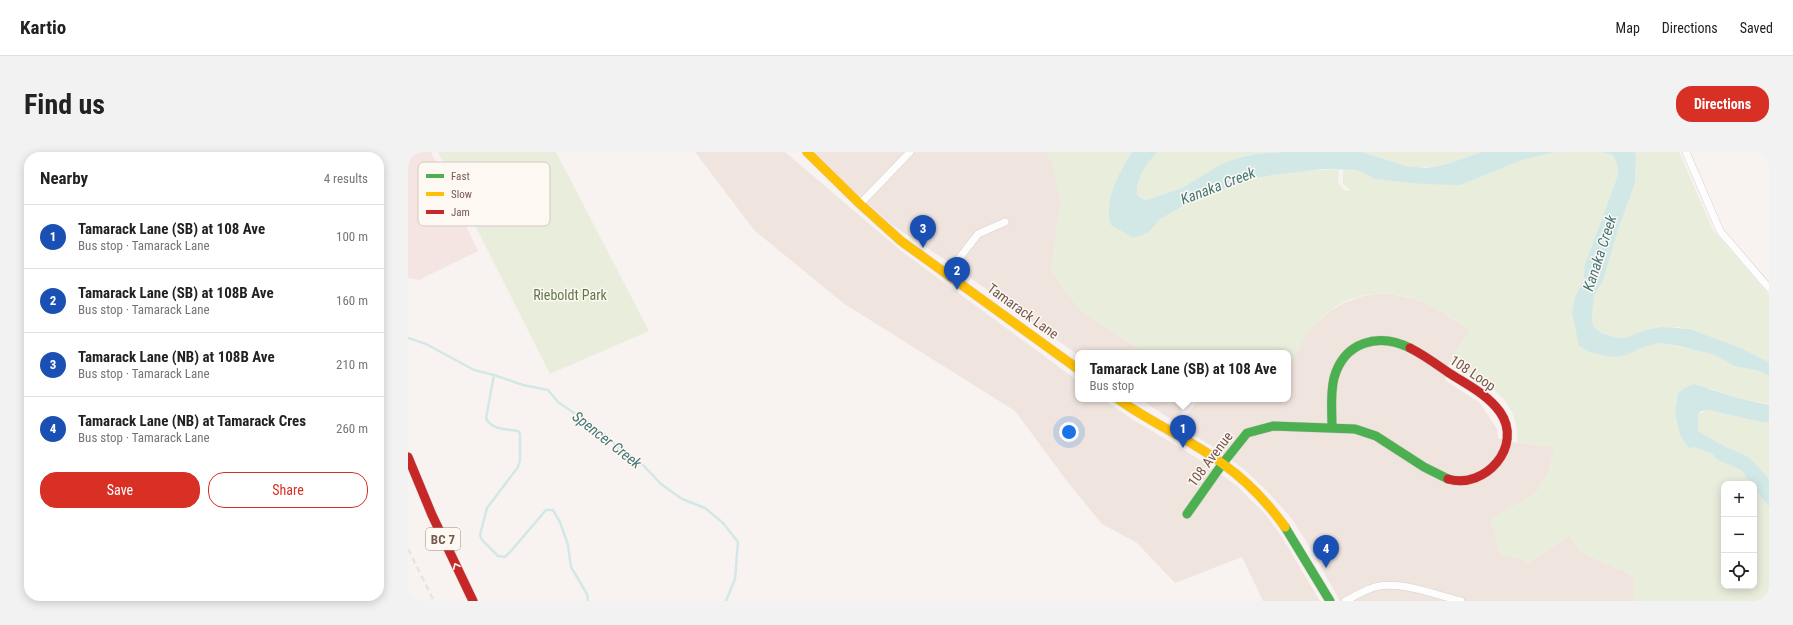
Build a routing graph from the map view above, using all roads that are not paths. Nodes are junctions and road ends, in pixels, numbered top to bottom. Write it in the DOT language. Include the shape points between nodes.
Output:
graph roads {
  1 [pos="807,152"];
  2 [pos="910,152"];
  3 [pos="1686,152"];
  4 [pos="860,204"];
  5 [pos="1005,222"];
  6 [pos="947,274"];
  7 [pos="1769,288"];
  8 [pos="1075,367"];
  9 [pos="1122,402"];
  10 [pos="1332,427"];
  11 [pos="408,457"];
  12 [pos="1223,463"];
  13 [pos="1187,514"];
  14 [pos="473,601"];
  15 [pos="1330,601"];
  16 [pos="1345,601"];
  17 [pos="1460,601"];
  1 -- 4 [label="main road, Tamarack Lane"];
  2 -- 4 [label="street"];
  3 -- 7 [label="street" via="1720,231"];
  4 -- 6 [label="main road, Tamarack Lane" via="901,241"];
  5 -- 6 [label="street" via="978,234"];
  6 -- 8 [label="main road, Tamarack Lane"];
  9 -- 12 [label="main road"];
  10 -- 10 [label="main road, 108 Loop" via="1376,436 1442,477 1459,481 1481,476 1493,467 1500,458 1507,436 1504,419 1492,402 1409,347 1390,340 1359,345 1348,353 1340,364 1333,383"];
  10 -- 12 [label="main road, 108 Avenue" via="1273,426 1259,429 1247,433"];
  14 -- 11 [label="main road, BC 7, one-way"];
  12 -- 13 [label="main road, 108 Avenue"];
  12 -- 15 [label="main road" via="1252,488 1279,517 1295,539"];
  16 -- 17 [label="street" via="1370,589 1388,586"];
}
